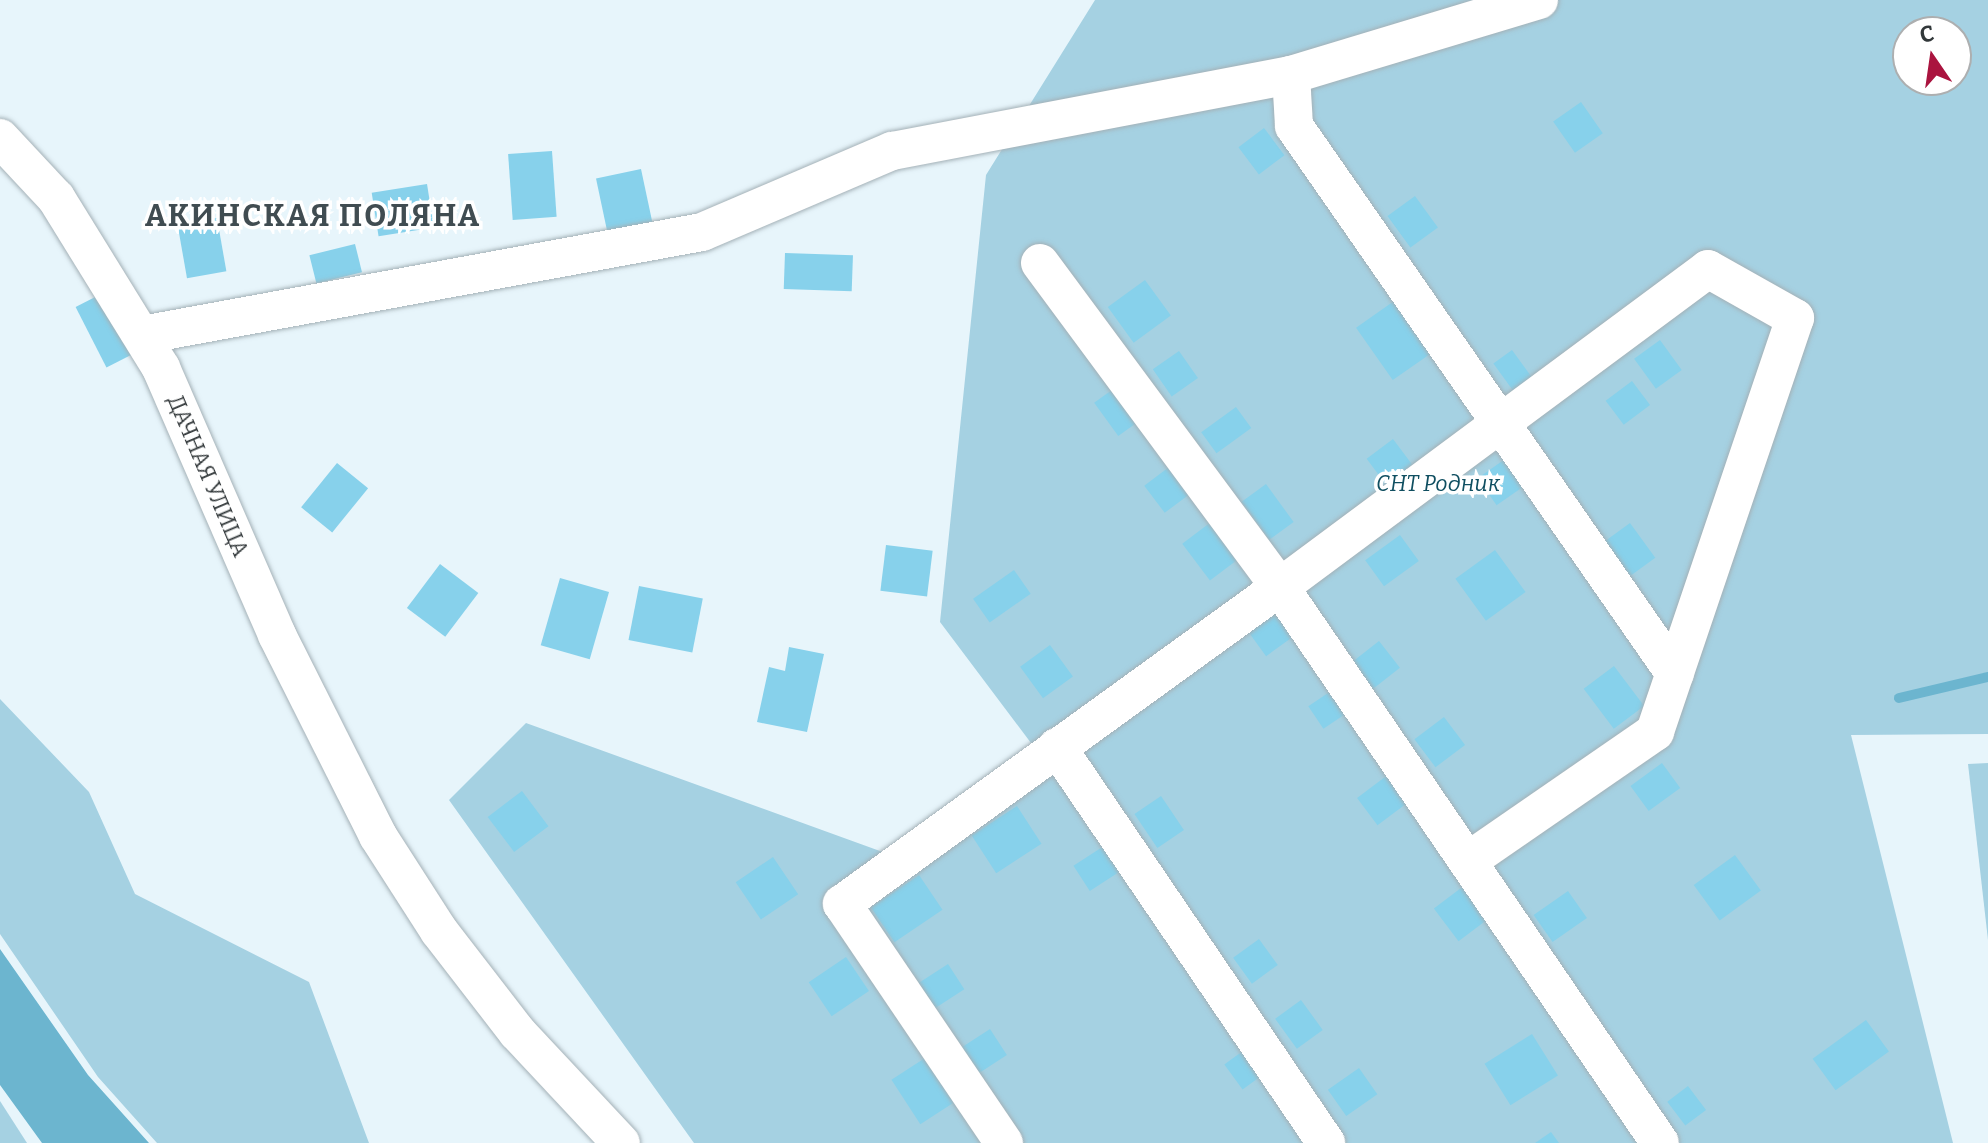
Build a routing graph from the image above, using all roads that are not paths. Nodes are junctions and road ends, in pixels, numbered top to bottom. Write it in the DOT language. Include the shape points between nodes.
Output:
graph roads {
  1 [pos="1539,0"];
  2 [pos="1291,75"];
  3 [pos="0,138"];
  4 [pos="1040,263"];
  5 [pos="142,335"];
  6 [pos="1501,423"];
  7 [pos="1280,587"];
  8 [pos="1675,674"];
  9 [pos="1057,747"];
  10 [pos="1468,861"];
  11 [pos="621,1143"];
  12 [pos="1004,1143"];
  13 [pos="1326,1143"];
  14 [pos="1660,1143"];
  1 -- 2 [label="street"];
  2 -- 5 [label="street" via="892,151 702,232"];
  2 -- 6 [label="street" via="1294,126"];
  3 -- 5 [label="street, ДАЧНАЯ УЛИЦА" via="56,198"];
  4 -- 7 [label="street"];
  5 -- 11 [label="street, ДАЧНАЯ УЛИЦА" via="277,635 378,836 439,931 517,1032"];
  6 -- 7 [label="street"];
  6 -- 8 [label="street"];
  6 -- 8 [label="street" via="1708,269 1795,318"];
  7 -- 9 [label="street"];
  7 -- 10 [label="street"];
  8 -- 10 [label="street" via="1655,732"];
  9 -- 12 [label="street" via="842,904"];
  9 -- 13 [label="street"];
  10 -- 14 [label="street"];
}
